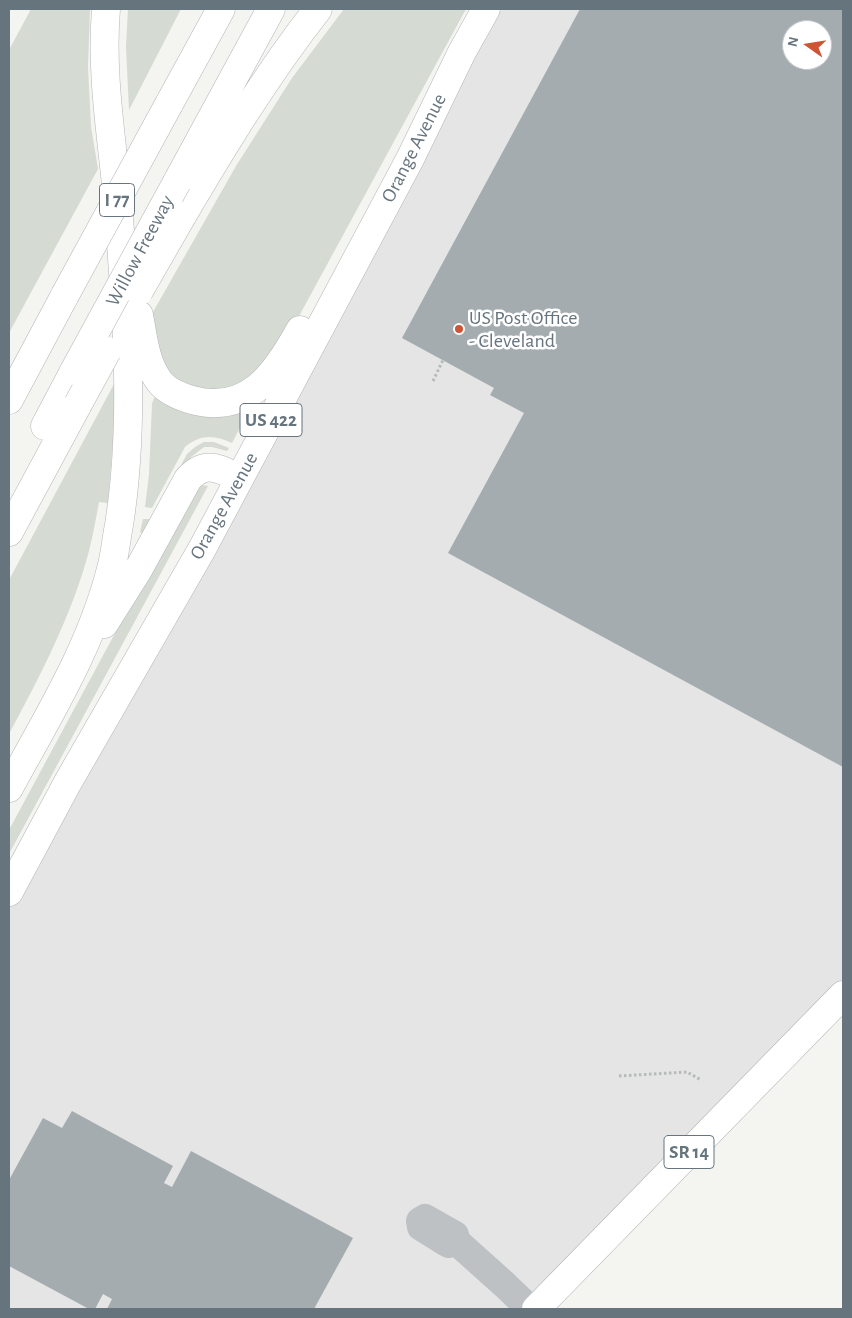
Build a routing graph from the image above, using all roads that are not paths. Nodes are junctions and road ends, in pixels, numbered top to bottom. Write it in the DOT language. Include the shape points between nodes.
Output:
graph roads {
  1 [pos="106,9"];
  2 [pos="215,9"];
  3 [pos="221,9"];
  4 [pos="271,9"];
  5 [pos="318,9"];
  6 [pos="486,9"];
  7 [pos="203,42"];
  8 [pos="462,52"];
  9 [pos="119,216"];
  10 [pos="9,400"];
  11 [pos="240,478"];
  12 [pos="9,493"];
  13 [pos="9,532"];
  14 [pos="66,682"];
  15 [pos="9,788"];
  16 [pos="9,892"];
  17 [pos="843,995"];
  18 [pos="457,1242"];
  19 [pos="530,1309"];
  20 [pos="536,1309"];
  1 -- 9 [label="main road" via="106,102"];
  2 -- 7 [label="main road"];
  3 -- 7 [label="main road, I 77"];
  4 -- 12 [label="main road, Willow Freeway / I 77, bridge"];
  5 -- 13 [label="main road, bridge" via="241,118 182,216"];
  6 -- 8 [label="main road, Orange Avenue / US 422"];
  7 -- 10 [label="main road, I 77, bridge"];
  8 -- 9 [label="main road" via="394,155 296,337 275,370 245,397 222,403 199,402 175,394 158,379 148,356"];
  8 -- 11 [label="main road, Orange Avenue / US 422" via="410,158"];
  9 -- 14 [label="main road" via="128,374 128,425 121,510 109,576 84,646"];
  11 -- 14 [label="main road" via="210,467 194,472 188,479 138,570"];
  11 -- 16 [label="main road, Orange Avenue / US 422"];
  14 -- 15 [label="main road"];
  17 -- 20 [label="main road, SR 14"];
  18 -- 19 [label="lane"];
}
